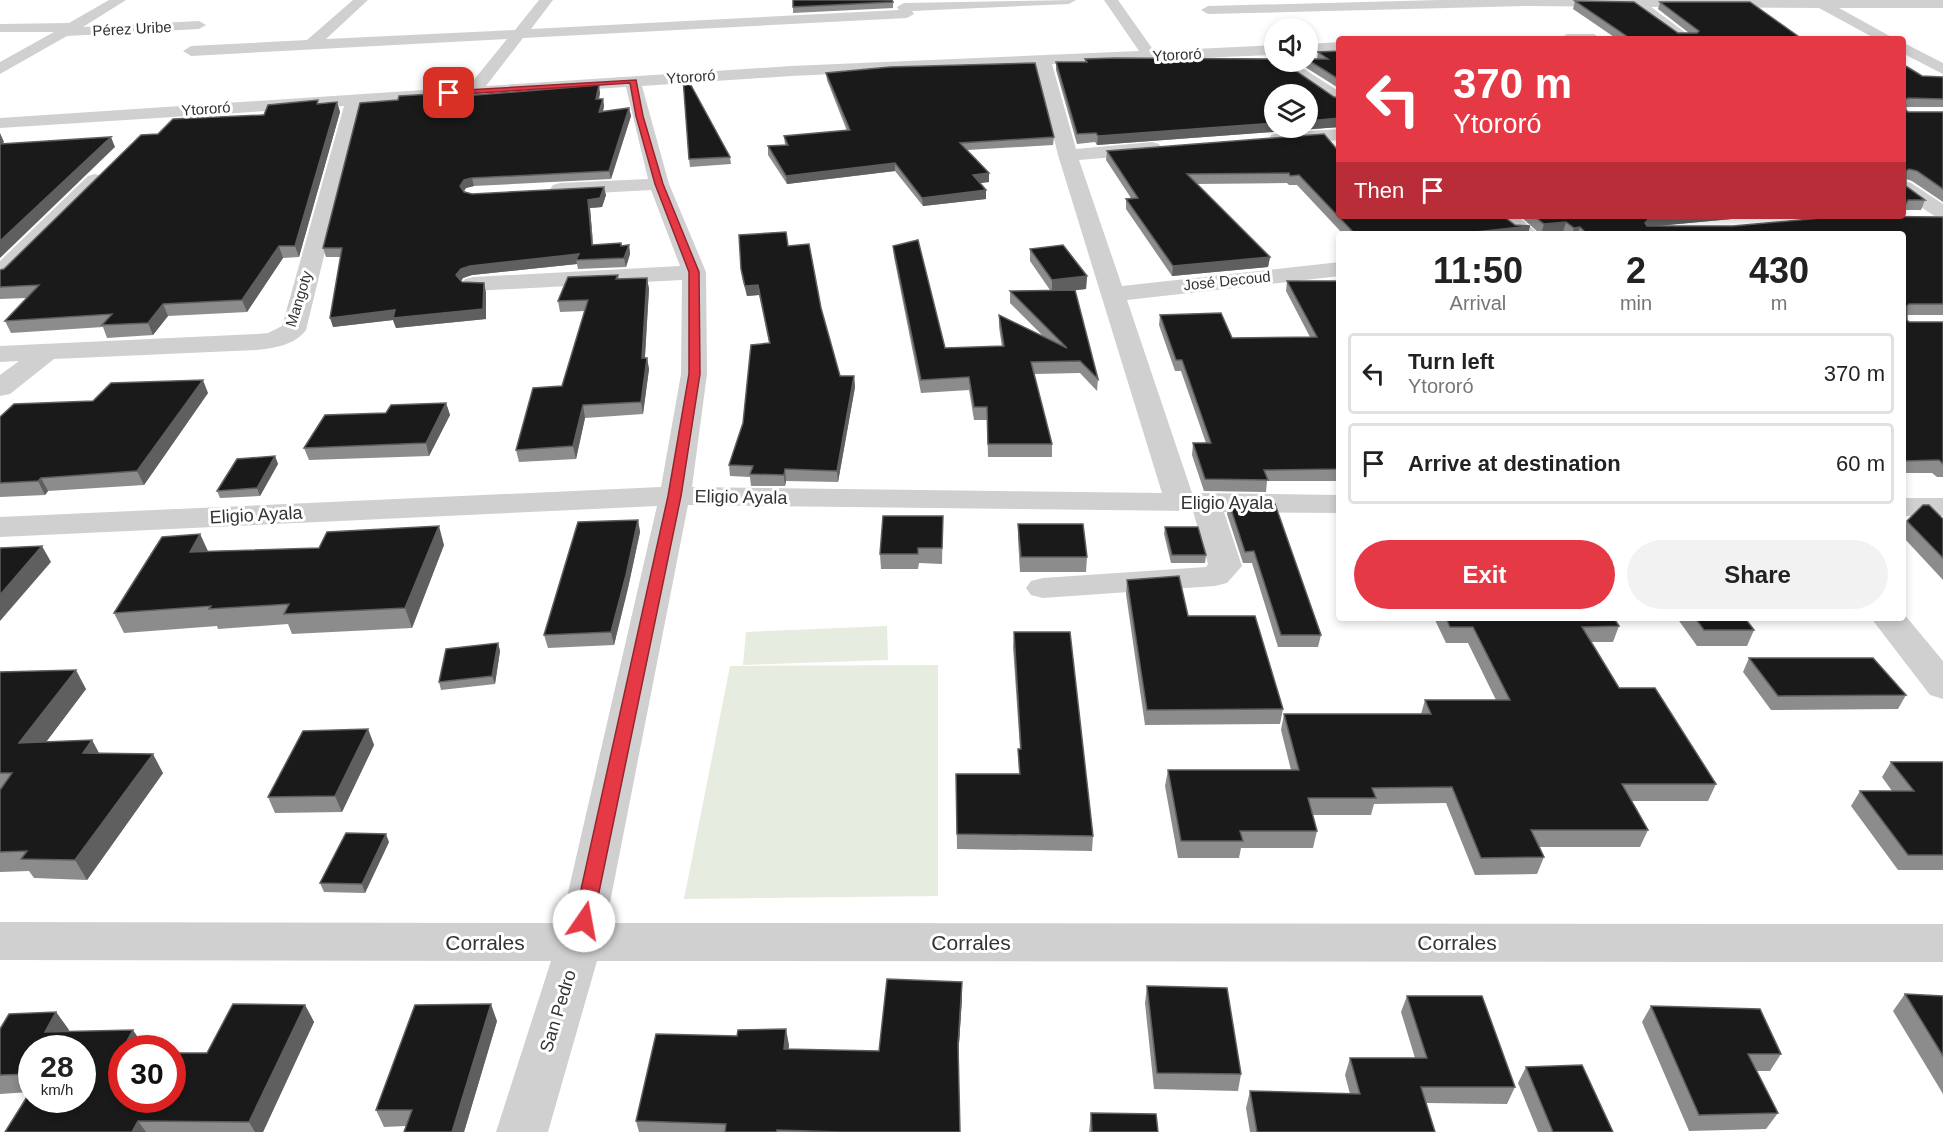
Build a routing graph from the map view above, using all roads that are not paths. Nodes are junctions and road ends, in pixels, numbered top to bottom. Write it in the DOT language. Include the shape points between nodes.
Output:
graph roads {
  1 [pos="119,0"];
  2 [pos="362,0"];
  3 [pos="546,0"];
  4 [pos="1068,0"];
  5 [pos="1111,0"];
  6 [pos="1526,1"];
  7 [pos="1309,3"];
  8 [pos="1819,3"];
  9 [pos="1638,4"];
  10 [pos="1943,4"];
  11 [pos="722,8"];
  12 [pos="1208,10"];
  13 [pos="906,11"];
  14 [pos="717,23"];
  15 [pos="198,25"];
  16 [pos="0,28"];
  17 [pos="70,29"];
  18 [pos="519,34"];
  19 [pos="1682,36"];
  20 [pos="1881,36"];
  21 [pos="312,44"];
  22 [pos="918,45"];
  23 [pos="1336,47"];
  24 [pos="1318,48"];
  25 [pos="1906,49"];
  26 [pos="191,51"];
  27 [pos="1264,52"];
  28 [pos="1151,57"];
  29 [pos="1043,62"];
  30 [pos="926,66"];
  31 [pos="0,69"];
  32 [pos="1943,69"];
  33 [pos="1298,72"];
  34 [pos="633,81"];
  35 [pos="473,92"];
  36 [pos="1336,97"];
  37 [pos="354,99"];
  38 [pos="165,112"];
  39 [pos="0,123"];
  40 [pos="1336,134"];
  41 [pos="141,136"];
  42 [pos="1257,140"];
  43 [pos="1174,147"];
  44 [pos="1068,155"];
  45 [pos="108,168"];
  46 [pos="659,184"];
  47 [pos="1906,188"];
  48 [pos="544,190"];
  49 [pos="1943,213"];
  50 [pos="1910,218"];
  51 [pos="1507,219"];
  52 [pos="1943,219"];
  53 [pos="1524,231"];
  54 [pos="34,239"];
  55 [pos="0,241"];
  56 [pos="1336,269"];
  57 [pos="694,272"];
  58 [pos="0,274"];
  59 [pos="473,284"];
  60 [pos="1114,294"];
  61 [pos="47,352"];
  62 [pos="0,354"];
  63 [pos="0,388"];
  64 [pos="675,496"];
  65 [pos="1193,502"];
  66 [pos="1336,504"];
  67 [pos="1906,507"];
  68 [pos="1943,507"];
  69 [pos="0,527"];
  70 [pos="1042,588"];
  71 [pos="1890,621"];
  72 [pos="1943,686"];
  73 [pos="0,941"];
  74 [pos="579,943"];
  75 [pos="1943,943"];
  76 [pos="522,1132"];
  1 -- 17 [label="street"];
  2 -- 21 [label="street"];
  3 -- 18 [label="street"];
  4 -- 13 [label="street"];
  5 -- 28 [label="street"];
  6 -- 7 [label="street"];
  6 -- 9 [label="street"];
  7 -- 12 [label="street"];
  8 -- 9 [label="street"];
  8 -- 10 [label="street"];
  8 -- 20 [label="street"];
  9 -- 19 [label="street"];
  11 -- 14 [label="street"];
  13 -- 14 [label="street"];
  14 -- 18 [label="street"];
  15 -- 17 [label="street, Pérez Uribe"];
  16 -- 17 [label="street, Pérez Uribe"];
  17 -- 31 [label="street"];
  18 -- 21 [label="street"];
  18 -- 35 [label="street"];
  21 -- 26 [label="street"];
  22 -- 30 [label="street"];
  23 -- 24 [label="street"];
  25 -- 32 [label="street"];
  27 -- 28 [label="street, Ytororó"];
  28 -- 29 [label="street, Ytororó"];
  29 -- 30 [label="street, Ytororó"];
  29 -- 44 [label="street"];
  30 -- 34 [label="street, Ytororó"];
  33 -- 36 [label="street"];
  34 -- 35 [label="street, Ytororó"];
  34 -- 46 [label="street, San Pedro"];
  35 -- 37 [label="street, Ytororó"];
  37 -- 38 [label="street, Ytororó"];
  37 -- 61 [label="street, Mangoty" via="293,330 273,340 257,342"];
  38 -- 39 [label="street, Ytororó"];
  38 -- 41 [label="street"];
  40 -- 42 [label="street"];
  43 -- 44 [label="street"];
  44 -- 60 [label="street"];
  45 -- 54 [label="street"];
  46 -- 48 [label="street"];
  46 -- 57 [label="street, San Pedro"];
  47 -- 49 [label="street"];
  50 -- 52 [label="street"];
  51 -- 53 [label="street"];
  54 -- 55 [label="street"];
  54 -- 58 [label="street"];
  56 -- 60 [label="street, José Decoud"];
  57 -- 59 [label="street"];
  57 -- 64 [label="street, San Pedro" via="694,374"];
  60 -- 65 [label="street"];
  61 -- 62 [label="street"];
  61 -- 63 [label="street"];
  64 -- 65 [label="street, Eligio Ayala"];
  64 -- 69 [label="street, Eligio Ayala"];
  64 -- 74 [label="street, San Pedro"];
  65 -- 66 [label="street, Eligio Ayala"];
  65 -- 70 [label="street" via="1225,566 1215,576"];
  67 -- 68 [label="street"];
  71 -- 72 [label="street"];
  73 -- 74 [label="street, Corrales"];
  74 -- 75 [label="street, Corrales"];
  74 -- 76 [label="street, San Pedro"];
}
